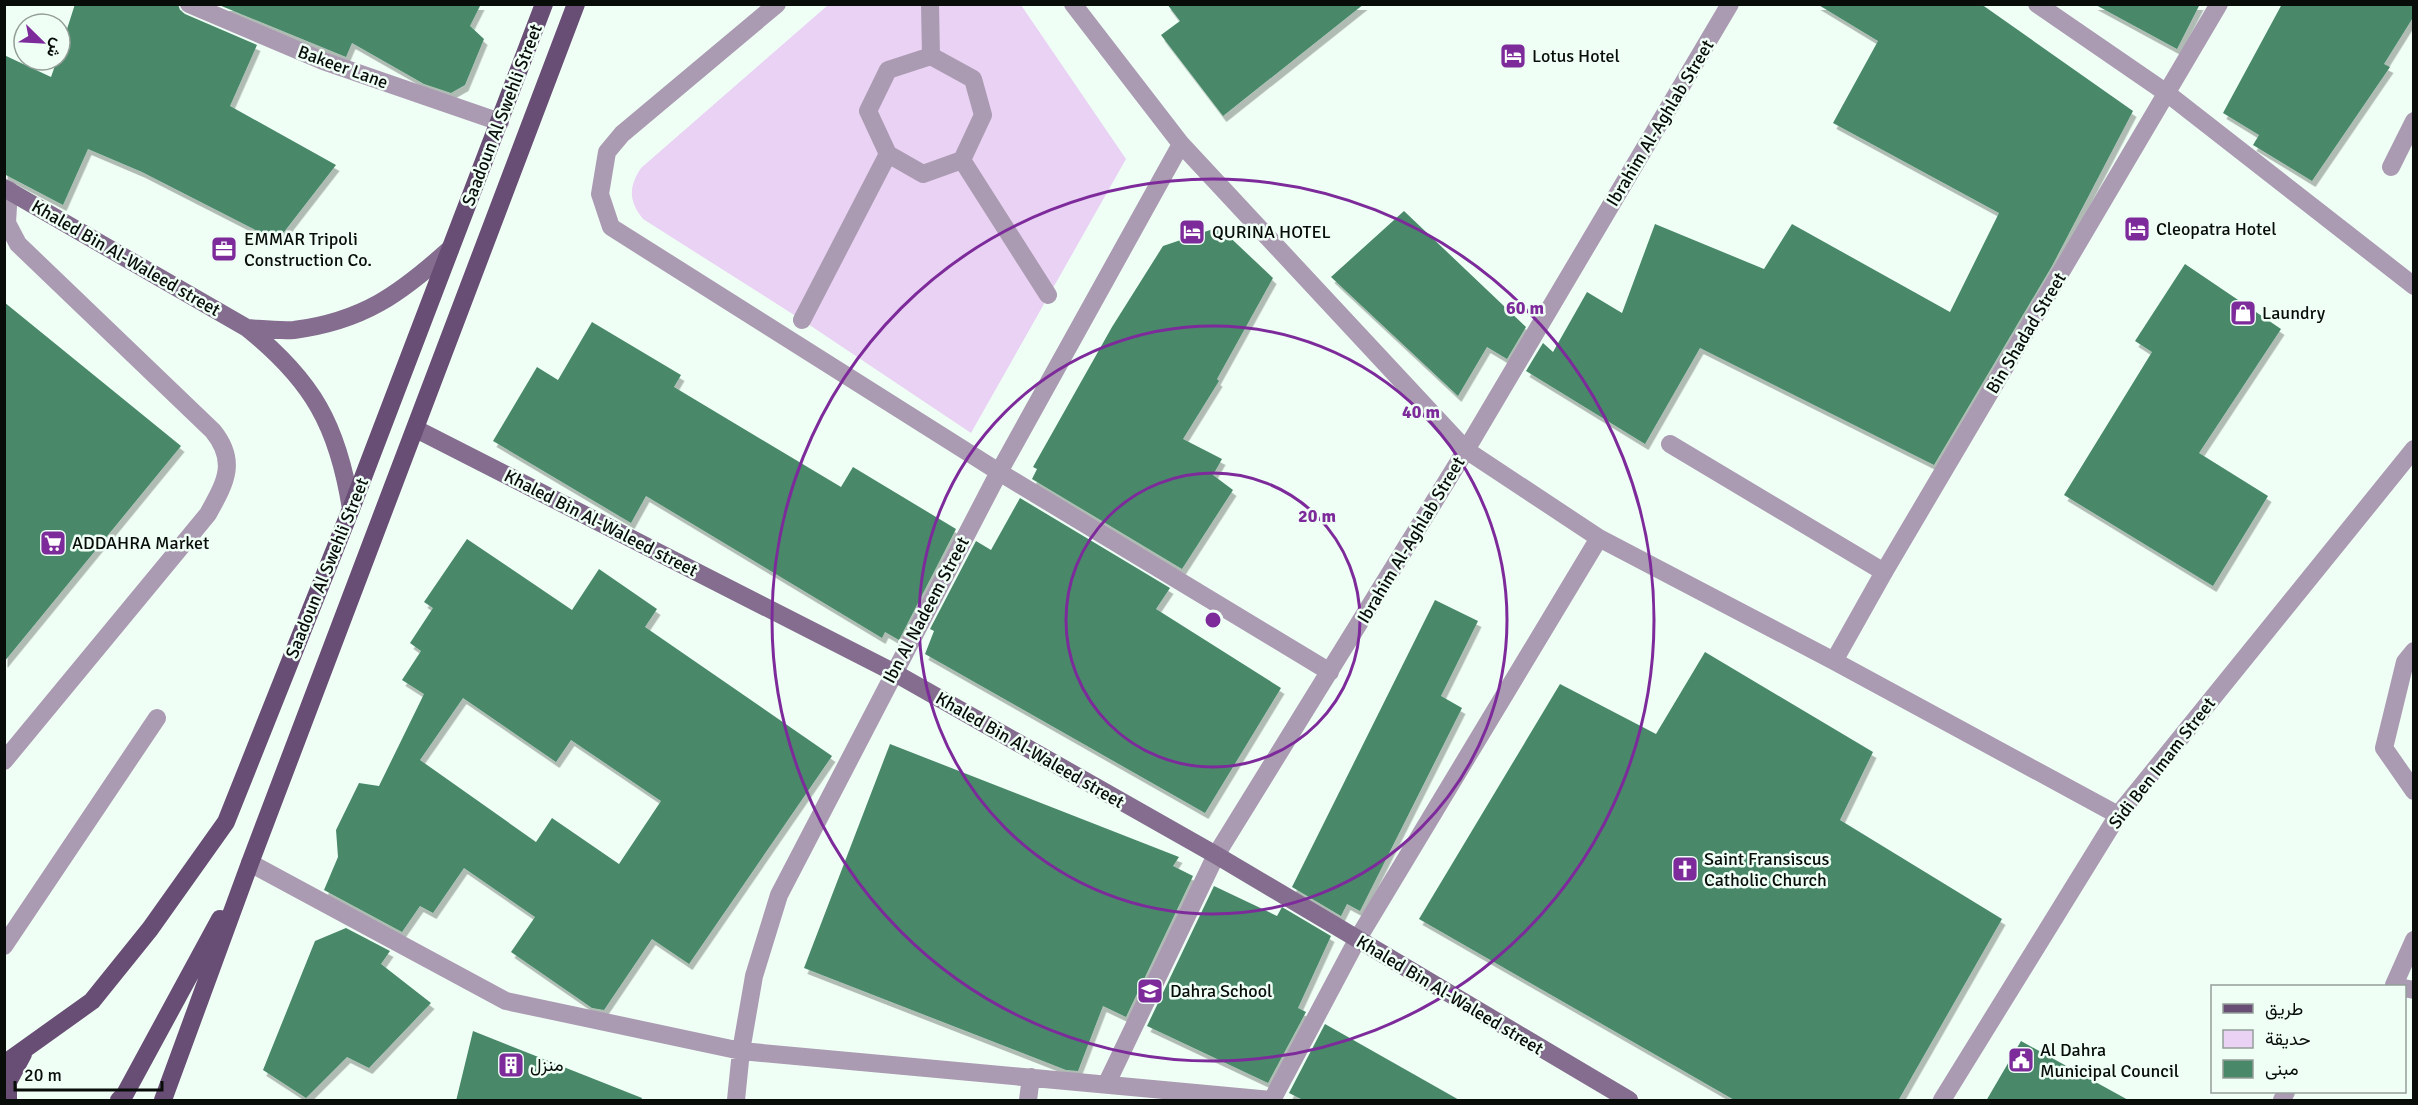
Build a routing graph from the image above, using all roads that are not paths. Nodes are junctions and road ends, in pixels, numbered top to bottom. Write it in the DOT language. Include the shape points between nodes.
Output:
graph roads {
  1 [pos="189,4"];
  2 [pos="543,4"];
  3 [pos="576,4"];
  4 [pos="777,4"];
  5 [pos="930,4"];
  6 [pos="1073,4"];
  7 [pos="1730,4"];
  8 [pos="2037,4"];
  9 [pos="2219,4"];
  10 [pos="931,56"];
  11 [pos="2168,94"];
  12 [pos="2414,121"];
  13 [pos="500,122"];
  14 [pos="1181,144"];
  15 [pos="888,154"];
  16 [pos="962,160"];
  17 [pos="2391,167"];
  18 [pos="7,189"];
  19 [pos="450,249"];
  20 [pos="2414,286"];
  21 [pos="1048,296"];
  22 [pos="802,320"];
  23 [pos="247,328"];
  24 [pos="416,429"];
  25 [pos="1670,444"];
  26 [pos="2414,449"];
  27 [pos="1466,450"];
  28 [pos="999,472"];
  29 [pos="351,509"];
  30 [pos="1599,538"];
  31 [pos="1884,572"];
  32 [pos="2414,651"];
  33 [pos="1834,661"];
  34 [pos="893,672"];
  35 [pos="1330,672"];
  36 [pos="157,718"];
  37 [pos="4,761"];
  38 [pos="2414,791"];
  39 [pos="2118,815"];
  40 [pos="1216,855"];
  41 [pos="250,863"];
  42 [pos="1357,940"];
  43 [pos="2414,940"];
  44 [pos="6,942"];
  45 [pos="2395,985"];
  46 [pos="25,1050"];
  47 [pos="741,1051"];
  48 [pos="4,1064"];
  49 [pos="1031,1077"];
  50 [pos="1107,1083"];
  51 [pos="1272,1100"];
  52 [pos="8,1101"];
  53 [pos="119,1101"];
  54 [pos="163,1101"];
  55 [pos="736,1101"];
  56 [pos="1028,1101"];
  57 [pos="1629,1101"];
  58 [pos="1942,1101"];
  1 -- 13 [label="street, Bakeer Lane" via="323,62"];
  2 -- 13 [label="main road, Saadoun Al Swehli Street"];
  3 -- 24 [label="main road, Saadoun Al Swehli Street"];
  4 -- 28 [label="street" via="622,134 607,152 600,194 611,227"];
  5 -- 10 [label="street"];
  6 -- 14 [label="street"];
  7 -- 27 [label="street, Ibrahim Al-Aghlab Street"];
  8 -- 11 [label="street"];
  9 -- 11 [label="street, Bin Shadad Street"];
  10 -- 15 [label="street" via="888,70 868,111"];
  10 -- 16 [label="street" via="974,79 983,115"];
  11 -- 20 [label="street"];
  11 -- 31 [label="street, Bin Shadad Street"];
  12 -- 17 [label="street"];
  13 -- 19 [label="main road, Saadoun Al Swehli Street"];
  14 -- 27 [label="street"];
  14 -- 28 [label="street, Ibn Al Nadeem Street"];
  15 -- 16 [label="street" via="924,174"];
  15 -- 22 [label="street"];
  16 -- 21 [label="street"];
  18 -- 23 [label="street, Khaled Bin Al-Waleed street"];
  18 -- 37 [label="street" via="7,223 18,244 213,431 228,457 225,476 208,514"];
  19 -- 23 [label="street, Khaled Bin Al-Waleed street" via="413,283 376,306 335,322 291,330"];
  19 -- 29 [label="main road, Saadoun Al Swehli Street"];
  23 -- 29 [label="street, Khaled Bin Al-Waleed street" via="299,376 319,406 345,472"];
  24 -- 34 [label="street, Khaled Bin Al-Waleed street"];
  24 -- 41 [label="main road, Saadoun Al Swehli Street"];
  25 -- 31 [label="street"];
  26 -- 39 [label="street, Sidi Ben Imam Street"];
  27 -- 30 [label="street"];
  27 -- 35 [label="street, Ibrahim Al-Aghlab Street"];
  28 -- 34 [label="street, Ibn Al Nadeem Street"];
  28 -- 35 [label="street"];
  29 -- 46 [label="main road, Saadoun Al Swehli Street" via="226,822 92,1001"];
  30 -- 33 [label="street"];
  30 -- 42 [label="street"];
  31 -- 33 [label="street, Bin Shadad Street"];
  32 -- 38 [label="street" via="2406,662 2384,748"];
  33 -- 39 [label="street"];
  34 -- 40 [label="street, Khaled Bin Al-Waleed street"];
  34 -- 47 [label="street, Ibn Al Nadeem Street" via="779,895 754,976"];
  35 -- 40 [label="street, Ibrahim Al-Aghlab Street"];
  36 -- 44 [label="street"];
  39 -- 58 [label="street, Sidi Ben Imam Street"];
  40 -- 42 [label="street, Khaled Bin Al-Waleed street"];
  40 -- 50 [label="street, Ibrahim Al-Aghlab Street"];
  41 -- 47 [label="street" via="506,1001"];
  41 -- 53 [label="main road"];
  41 -- 54 [label="main road, Saadoun Al Swehli Street"];
  42 -- 51 [label="street"];
  42 -- 57 [label="street, Khaled Bin Al-Waleed street"];
  43 -- 45 [label="street"];
  46 -- 48 [label="main road, Saadoun Al Swehli Street"];
  46 -- 52 [label="main road" via="8,1082"];
  47 -- 49 [label="street"];
  47 -- 55 [label="street, Ibn Al Nadeem Street"];
  49 -- 50 [label="street"];
  49 -- 56 [label="street"];
  50 -- 51 [label="street"];
}
